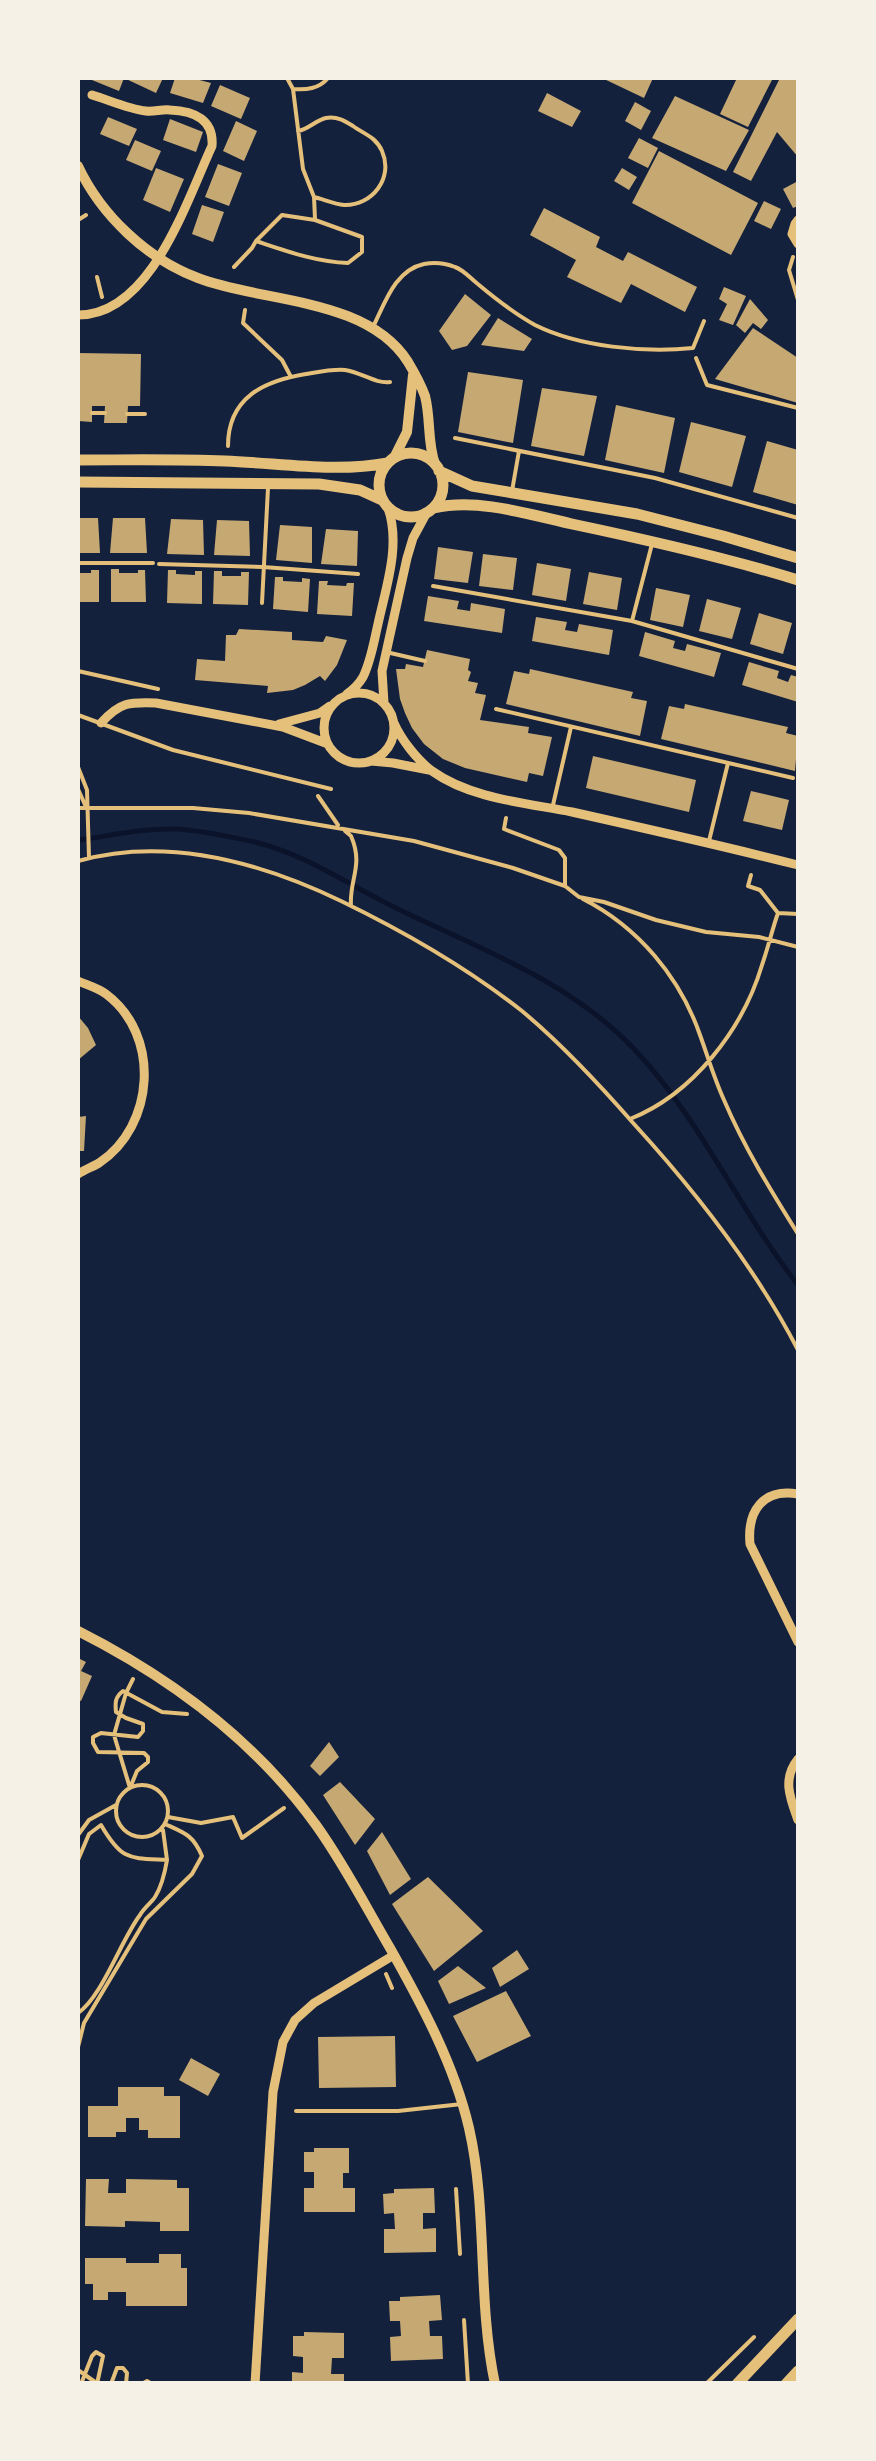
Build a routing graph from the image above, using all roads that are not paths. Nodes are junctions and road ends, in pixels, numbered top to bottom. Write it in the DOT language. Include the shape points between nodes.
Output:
graph roads {
  1 [pos="92,95"];
  2 [pos="78,166"];
  3 [pos="81,181"];
  4 [pos="798,220"];
  5 [pos="798,247"];
  6 [pos="158,258"];
  7 [pos="78,316"];
  8 [pos="704,321"];
  9 [pos="372,328"];
  10 [pos="414,374"];
  11 [pos="92,413"];
  12 [pos="105,413"];
  13 [pos="128,414"];
  14 [pos="145,414"];
  15 [pos="456,438"];
  16 [pos="518,451"];
  17 [pos="78,460"];
  18 [pos="391,460"];
  19 [pos="437,468"];
  20 [pos="78,482"];
  21 [pos="268,485"];
  22 [pos="512,494"];
  23 [pos="386,504"];
  24 [pos="430,511"];
  25 [pos="798,518"];
  26 [pos="653,541"];
  27 [pos="798,558"];
  28 [pos="78,563"];
  29 [pos="263,567"];
  30 [pos="358,574"];
  31 [pos="798,580"];
  32 [pos="433,586"];
  33 [pos="262,603"];
  34 [pos="632,621"];
  35 [pos="386,652"];
  36 [pos="424,661"];
  37 [pos="798,668"];
  38 [pos="339,700"];
  39 [pos="384,704"];
  40 [pos="496,708"];
  41 [pos="78,716"];
  42 [pos="101,723"];
  43 [pos="394,723"];
  44 [pos="272,725"];
  45 [pos="572,727"];
  46 [pos="328,744"];
  47 [pos="369,762"];
  48 [pos="728,763"];
  49 [pos="432,771"];
  50 [pos="794,778"];
  51 [pos="331,789"];
  52 [pos="553,808"];
  53 [pos="708,843"];
  54 [pos="798,866"];
  55 [pos="78,981"];
  56 [pos="78,1174"];
  57 [pos="798,1494"];
  58 [pos="78,1631"];
  59 [pos="798,1642"];
  60 [pos="798,1759"];
  61 [pos="798,1820"];
  62 [pos="394,1956"];
  63 [pos="462,2104"];
  64 [pos="296,2111"];
  65 [pos="798,2319"];
  66 [pos="798,2371"];
  67 [pos="255,2384"];
  68 [pos="495,2384"];
  69 [pos="737,2384"];
  70 [pos="786,2384"];
  1 -- 6 [label="street" via="146,112 196,116 213,132"];
  2 -- 3 [label="street"];
  3 -- 6 [label="street"];
  4 -- 5 [label="street" via="792,234"];
  6 -- 7 [label="street" via="121,302"];
  6 -- 9 [label="street" via="199,278 321,308"];
  8 -- 9 [label="lane" via="693,348 568,338 510,310 458,268 439,263 408,270"];
  9 -- 10 [label="street"];
  10 -- 18 [label="street" via="407,432"];
  10 -- 19 [label="street"];
  11 -- 12 [label="lane"];
  13 -- 14 [label="lane"];
  15 -- 16 [label="lane"];
  16 -- 22 [label="lane"];
  16 -- 25 [label="lane" via="655,478"];
  17 -- 18 [label="main road" via="332,467"];
  18 -- 19 [label="main road" via="416,454"];
  18 -- 23 [label="main road" via="379,480"];
  19 -- 22 [label="main road" via="472,486"];
  19 -- 24 [label="main road" via="443,490"];
  20 -- 21 [label="main road"];
  21 -- 23 [label="main road" via="344,486"];
  21 -- 29 [label="lane"];
  22 -- 27 [label="main road" via="637,514"];
  23 -- 24 [label="main road" via="406,517"];
  23 -- 38 [label="street" via="393,525 391,564 371,653 360,682"];
  24 -- 26 [label="main road" via="474,504"];
  24 -- 35 [label="street" via="408,553"];
  26 -- 31 [label="main road"];
  26 -- 34 [label="lane"];
  28 -- 29 [label="lane"];
  29 -- 30 [label="lane"];
  29 -- 33 [label="lane"];
  32 -- 34 [label="lane"];
  34 -- 37 [label="lane"];
  35 -- 36 [label="lane"];
  35 -- 39 [label="street"];
  38 -- 39 [label="street" via="365,694"];
  38 -- 44 [label="street" via="311,716"];
  38 -- 46 [label="street" via="325,723"];
  39 -- 43 [label="street"];
  40 -- 45 [label="lane"];
  41 -- 42 [label="lane"];
  42 -- 44 [label="street" via="136,702"];
  42 -- 51 [label="lane" via="173,750"];
  43 -- 47 [label="street" via="390,744"];
  43 -- 49 [label="street"];
  44 -- 46 [label="street"];
  45 -- 48 [label="lane"];
  45 -- 52 [label="lane"];
  46 -- 47 [label="street" via="343,759"];
  47 -- 49 [label="street"];
  48 -- 50 [label="lane"];
  48 -- 53 [label="lane"];
  49 -- 52 [label="street" via="481,792"];
  52 -- 53 [label="street"];
  53 -- 54 [label="street"];
  55 -- 56 [label="street" via="105,993 128,1017 142,1046 145,1078 124,1138"];
  57 -- 59 [label="street" via="762,1502 748,1527 754,1554"];
  58 -- 62 [label="street" via="175,1688 271,1770 315,1824"];
  60 -- 61 [label="street" via="788,1782"];
  62 -- 63 [label="street" via="434,2031"];
  62 -- 67 [label="street" via="314,2003 283,2042 273,2092"];
  63 -- 64 [label="lane"];
  63 -- 68 [label="street" via="477,2174"];
  65 -- 69 [label="main road"];
  66 -- 70 [label="main road"];
}
